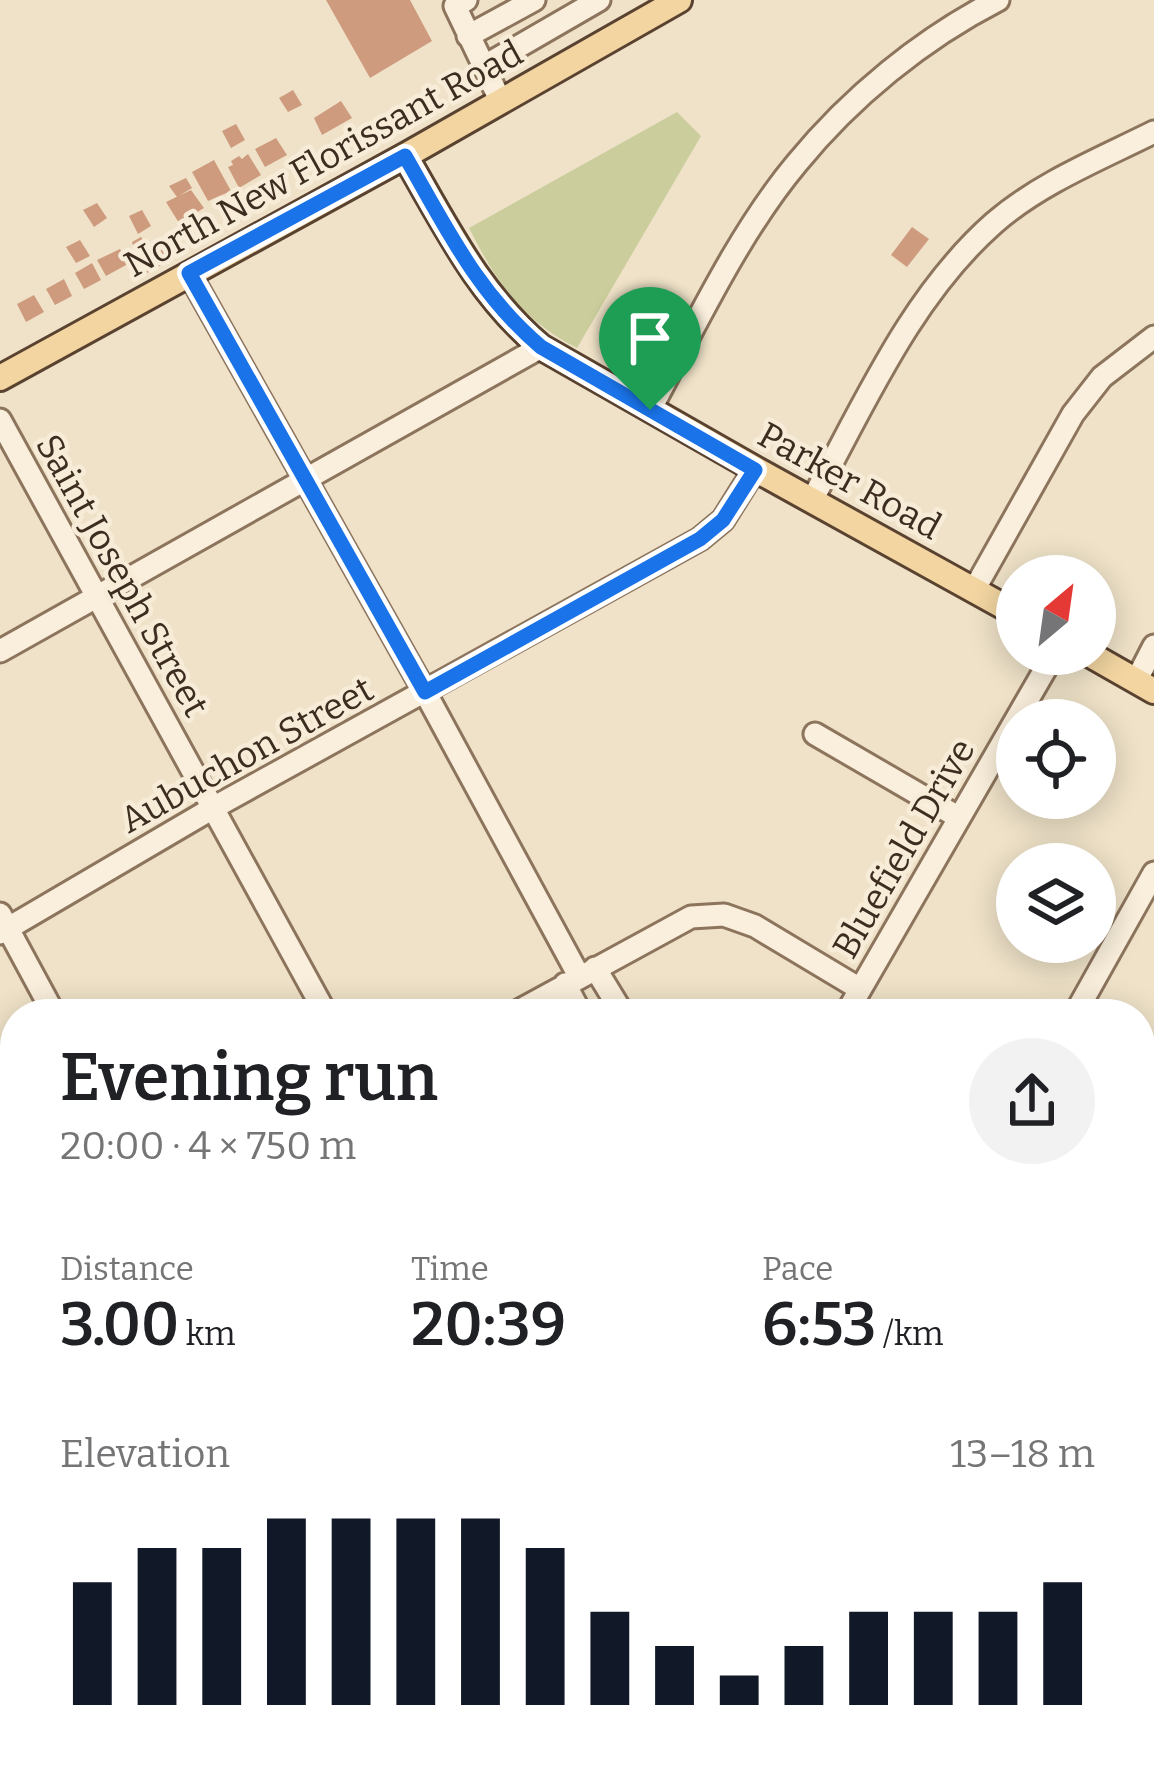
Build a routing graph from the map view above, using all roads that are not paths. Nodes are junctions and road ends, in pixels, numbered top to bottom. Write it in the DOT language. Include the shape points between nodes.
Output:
graph roads {
  1 [pos="534,0"];
  2 [pos="599,0"];
  3 [pos="679,0"];
  4 [pos="998,0"];
  5 [pos="460,3"];
  6 [pos="468,36"];
  7 [pos="483,67"];
  8 [pos="501,102"];
  9 [pos="1154,132"];
  10 [pos="405,156"];
  11 [pos="189,273"];
  12 [pos="1154,337"];
  13 [pos="541,347"];
  14 [pos="0,378"];
  15 [pos="650,410"];
  16 [pos="0,420"];
  17 [pos="755,470"];
  18 [pos="305,480"];
  19 [pos="812,500"];
  20 [pos="974,590"];
  21 [pos="97,597"];
  22 [pos="996,602"];
  23 [pos="1154,646"];
  24 [pos="0,651"];
  25 [pos="1116,669"];
  26 [pos="1042,675"];
  27 [pos="1145,686"];
  28 [pos="425,692"];
  29 [pos="815,734"];
  30 [pos="213,808"];
  31 [pos="958,817"];
  32 [pos="1154,873"];
  33 [pos="3,925"];
  34 [pos="580,976"];
  35 [pos="860,989"];
  36 [pos="45,999"];
  37 [pos="318,999"];
  38 [pos="539,999"];
  39 [pos="581,999"];
  40 [pos="606,999"];
  41 [pos="854,999"];
  42 [pos="1083,999"];
  1 -- 6 [label="street"];
  2 -- 7 [label="street"];
  3 -- 8 [label="main road, North New Florissant Road"];
  4 -- 15 [label="street" via="907,58 794,165"];
  5 -- 6 [label="street"];
  6 -- 7 [label="street"];
  7 -- 8 [label="street"];
  8 -- 10 [label="main road, North New Florissant Road"];
  9 -- 19 [label="street" via="1052,182 994,223 947,273"];
  10 -- 11 [label="main road, North New Florissant Road"];
  10 -- 13 [label="main road, Parker Road" via="484,290"];
  11 -- 14 [label="main road, North New Florissant Road"];
  11 -- 18 [label="street"];
  12 -- 20 [label="street" via="1102,377 1073,414"];
  13 -- 15 [label="main road, Parker Road"];
  13 -- 18 [label="street"];
  15 -- 17 [label="main road, Parker Road"];
  16 -- 21 [label="street, Saint Joseph Street"];
  17 -- 19 [label="main road, Parker Road"];
  17 -- 28 [label="street, Aubuchon Street" via="723,520 700,539"];
  18 -- 21 [label="street"];
  18 -- 28 [label="street"];
  19 -- 20 [label="main road, Parker Road"];
  20 -- 22 [label="main road, Parker Road"];
  21 -- 24 [label="street"];
  21 -- 30 [label="street, Saint Joseph Street"];
  23 -- 27 [label="street"];
  25 -- 27 [label="main road"];
  26 -- 31 [label="street, Bluefield Drive"];
  28 -- 30 [label="street, Aubuchon Street"];
  28 -- 34 [label="street"];
  29 -- 31 [label="street"];
  30 -- 33 [label="street, Aubuchon Street"];
  30 -- 37 [label="street, Saint Joseph Street"];
  31 -- 35 [label="street, Bluefield Drive"];
  32 -- 42 [label="street"];
  33 -- 36 [label="street"];
  34 -- 35 [label="street" via="691,917 724,915"];
  34 -- 38 [label="street"];
  34 -- 39 [label="street"];
  34 -- 40 [label="street"];
  35 -- 41 [label="street, Bluefield Drive"];
}
